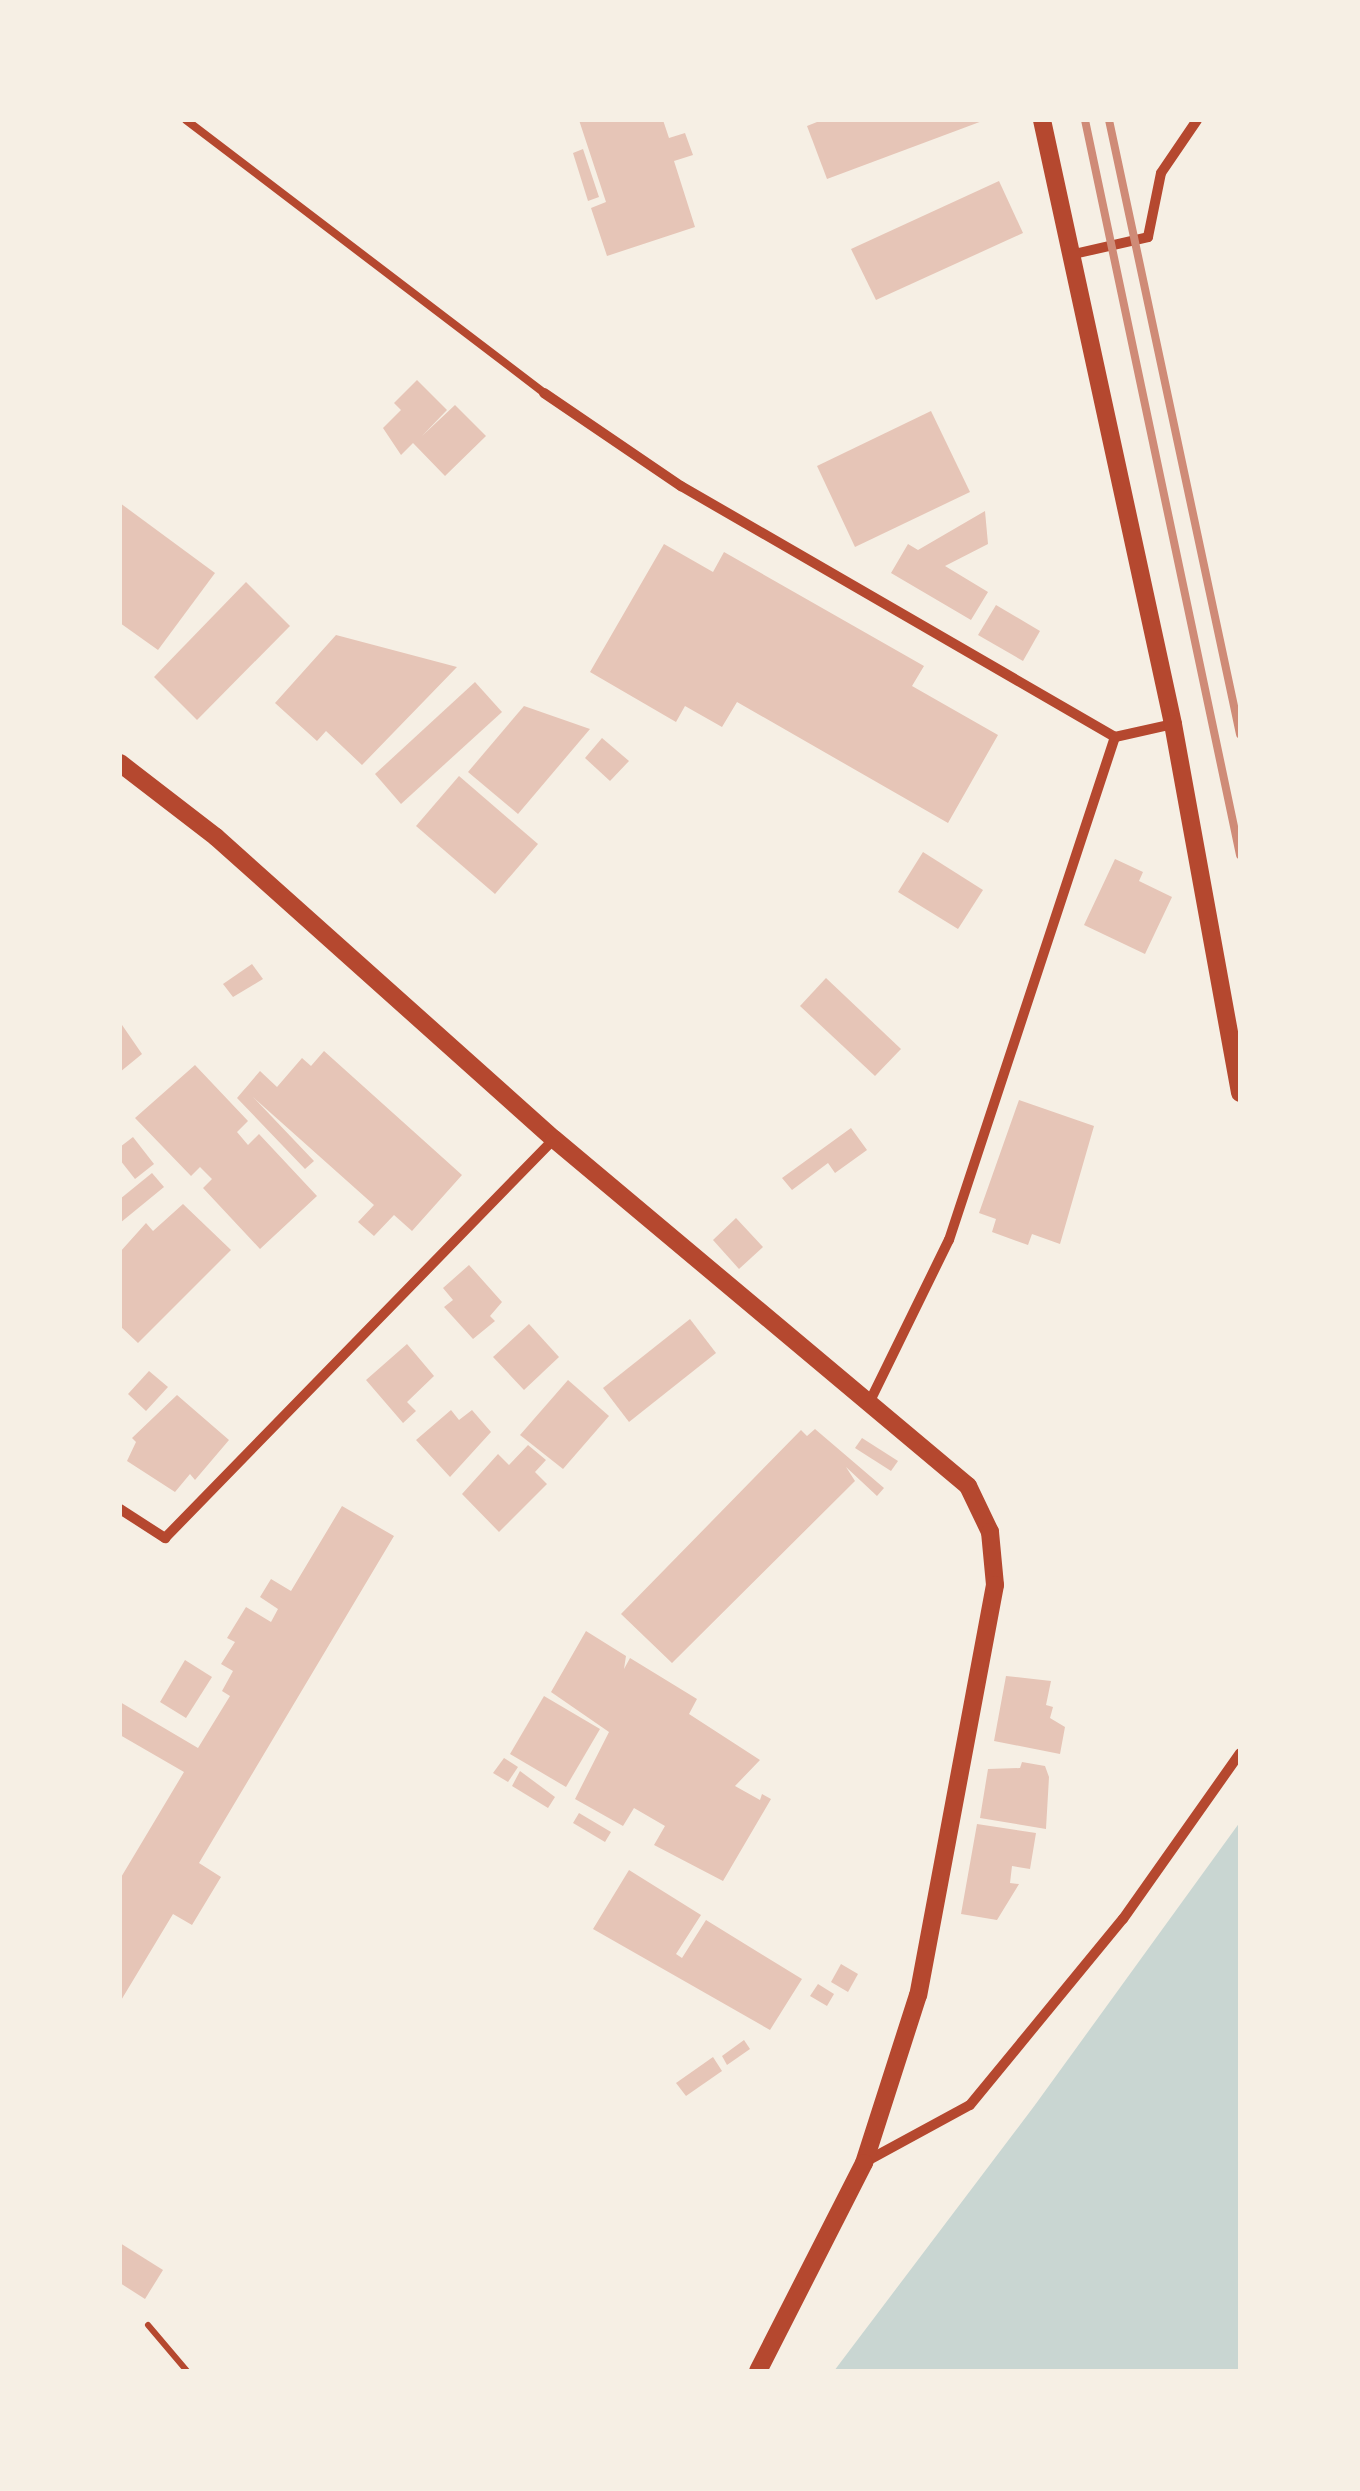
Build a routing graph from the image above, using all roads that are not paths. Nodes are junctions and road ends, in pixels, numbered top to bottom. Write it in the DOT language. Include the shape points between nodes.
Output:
graph roads {
  1 [pos="186,120"];
  2 [pos="1042,120"];
  3 [pos="1196,120"];
  4 [pos="1074,254"];
  5 [pos="544,393"];
  6 [pos="1172,724"];
  7 [pos="1115,737"];
  8 [pos="120,763"];
  9 [pos="1240,1093"];
  10 [pos="554,1139"];
  11 [pos="869,1403"];
  12 [pos="120,1509"];
  13 [pos="1240,1753"];
  14 [pos="864,2162"];
  15 [pos="758,2371"];
  1 -- 5 [label="lane"];
  2 -- 4 [label="street"];
  3 -- 4 [label="street" via="1161,173 1148,236"];
  4 -- 6 [label="street"];
  5 -- 7 [label="street" via="680,486"];
  6 -- 7 [label="street"];
  6 -- 9 [label="street"];
  7 -- 11 [label="street" via="948,1240"];
  8 -- 10 [label="street" via="216,837"];
  10 -- 11 [label="street"];
  10 -- 12 [label="street" via="165,1538"];
  11 -- 14 [label="street" via="968,1486 990,1532 995,1585 918,1996"];
  13 -- 14 [label="street" via="1123,1919 970,2105"];
  14 -- 15 [label="street"];
}
